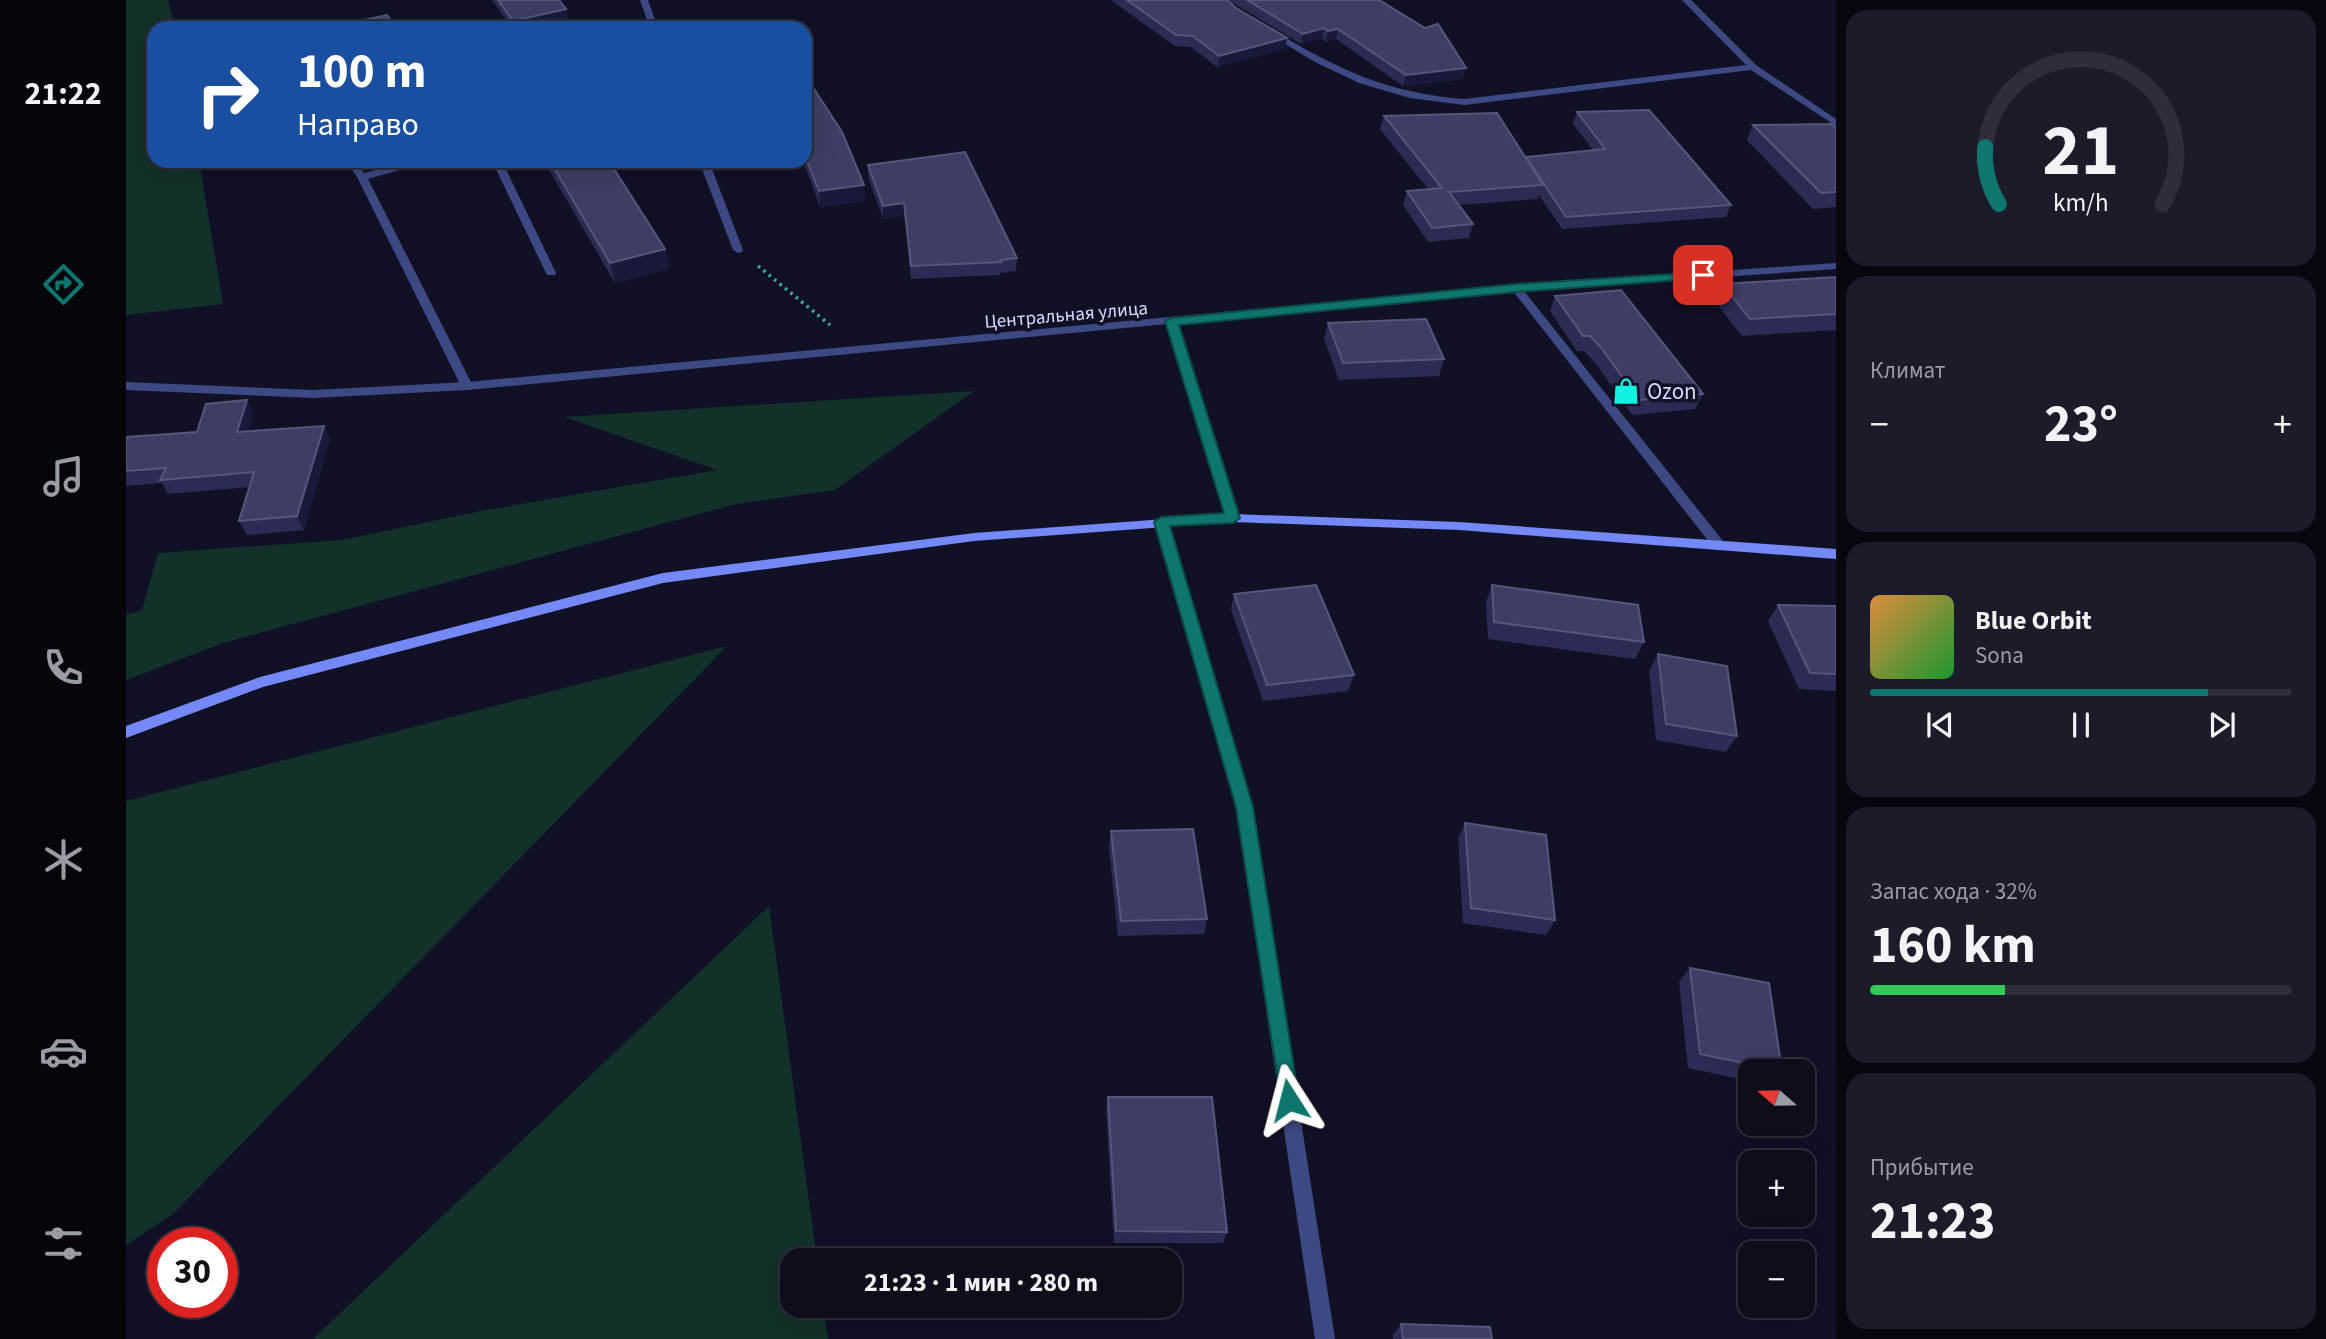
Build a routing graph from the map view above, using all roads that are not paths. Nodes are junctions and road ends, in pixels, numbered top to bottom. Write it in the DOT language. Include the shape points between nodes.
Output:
graph roads {
  1 [pos="644,0"];
  2 [pos="1686,0"];
  3 [pos="652,21"];
  4 [pos="1256,24"];
  5 [pos="1753,66"];
  6 [pos="1836,123"];
  7 [pos="356,168"];
  8 [pos="399,168"];
  9 [pos="500,168"];
  10 [pos="707,168"];
  11 [pos="362,177"];
  12 [pos="738,250"];
  13 [pos="1836,266"];
  14 [pos="551,273"];
  15 [pos="1516,288"];
  16 [pos="1172,321"];
  17 [pos="126,386"];
  18 [pos="467,386"];
  19 [pos="1233,518"];
  20 [pos="1161,522"];
  21 [pos="1718,544"];
  22 [pos="1836,554"];
  23 [pos="126,732"];
  24 [pos="1325,1339"];
  1 -- 3 [label="street"];
  2 -- 5 [label="street"];
  4 -- 5 [label="street" via="1354,79 1432,100 1464,102"];
  5 -- 6 [label="street"];
  7 -- 11 [label="street"];
  8 -- 11 [label="street"];
  9 -- 14 [label="street"];
  10 -- 12 [label="street"];
  11 -- 18 [label="street"];
  13 -- 15 [label="street, Центральная улица"];
  15 -- 16 [label="street, Центральная улица"];
  15 -- 21 [label="street"];
  16 -- 18 [label="street, Центральная улица"];
  16 -- 19 [label="street"];
  17 -- 18 [label="street, Центральная улица" via="314,394"];
  19 -- 20 [label="main road"];
  19 -- 21 [label="main road" via="1459,526"];
  20 -- 23 [label="main road" via="974,537 663,578 260,682"];
  20 -- 24 [label="street" via="1244,807"];
  21 -- 22 [label="main road"];
}
